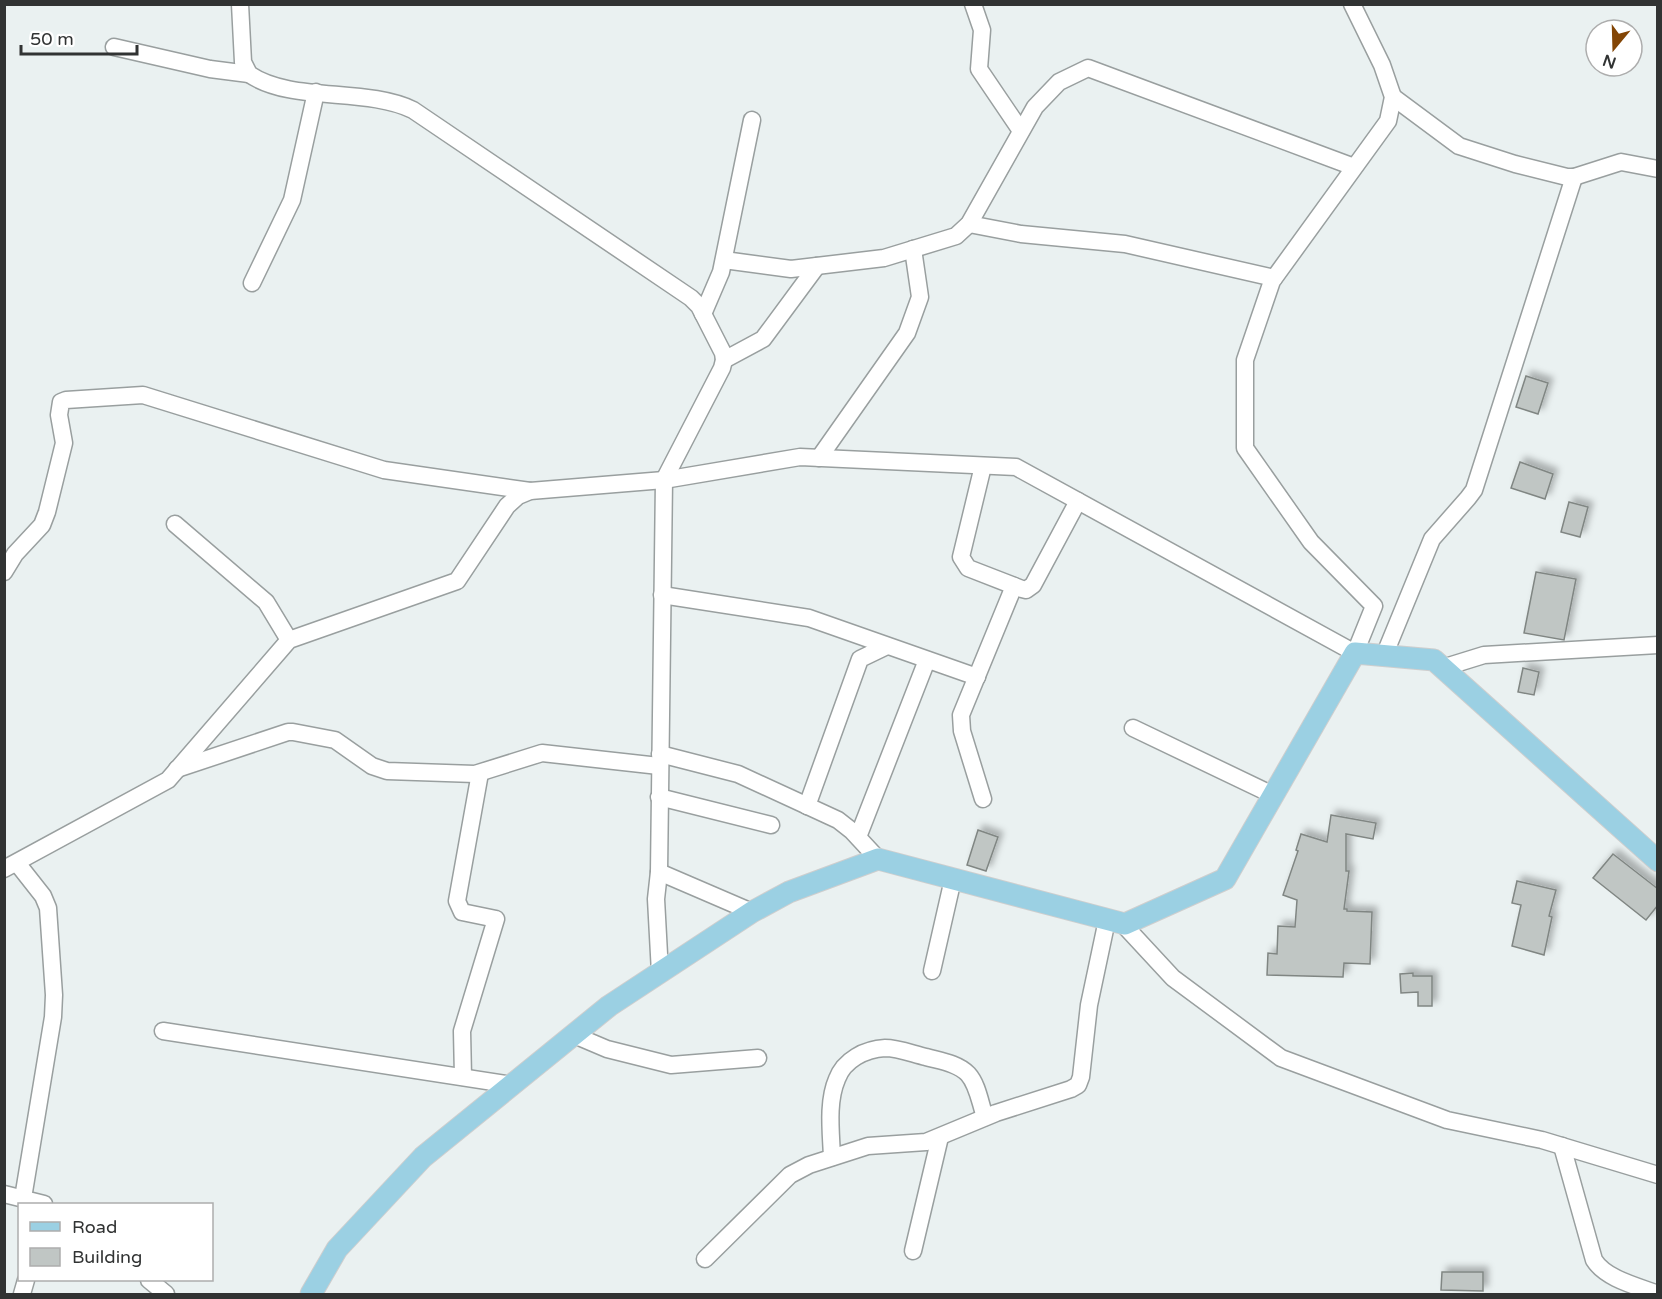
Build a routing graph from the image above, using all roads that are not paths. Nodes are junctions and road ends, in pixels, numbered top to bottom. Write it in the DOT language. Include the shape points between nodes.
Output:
graph roads {
  1 [pos="240,4"];
  2 [pos="973,4"];
  3 [pos="1352,4"];
  4 [pos="114,46"];
  5 [pos="249,74"];
  6 [pos="316,92"];
  7 [pos="1393,97"];
  8 [pos="752,120"];
  9 [pos="1021,131"];
  10 [pos="1354,167"];
  11 [pos="1658,169"];
  12 [pos="1574,177"];
  13 [pos="969,224"];
  14 [pos="914,249"];
  15 [pos="724,260"];
  16 [pos="817,266"];
  17 [pos="1274,278"];
  18 [pos="252,283"];
  19 [pos="703,314"];
  20 [pos="724,360"];
  21 [pos="819,458"];
  22 [pos="983,466"];
  23 [pos="664,480"];
  24 [pos="530,491"];
  25 [pos="1078,501"];
  26 [pos="175,524"];
  27 [pos="4,572"];
  28 [pos="1014,586"];
  29 [pos="662,595"];
  30 [pos="289,640"];
  31 [pos="1658,645"];
  32 [pos="887,646"];
  33 [pos="1355,653"];
  34 [pos="1384,656"];
  35 [pos="927,660"];
  36 [pos="1442,668"];
  37 [pos="977,677"];
  38 [pos="1133,728"];
  39 [pos="660,760"];
  40 [pos="176,770"];
  41 [pos="480,773"];
  42 [pos="1273,795"];
  43 [pos="659,797"];
  44 [pos="983,799"];
  45 [pos="807,806"];
  46 [pos="771,825"];
  47 [pos="858,837"];
  48 [pos="878,859"];
  49 [pos="1658,861"];
  50 [pos="11,866"];
  51 [pos="659,873"];
  52 [pos="953,879"];
  53 [pos="752,912"];
  54 [pos="1114,921"];
  55 [pos="932,971"];
  56 [pos="660,973"];
  57 [pos="163,1030"];
  58 [pos="574,1035"];
  59 [pos="758,1058"];
  60 [pos="463,1077"];
  61 [pos="512,1085"];
  62 [pos="985,1117"];
  63 [pos="940,1137"];
  64 [pos="1562,1146"];
  65 [pos="832,1157"];
  66 [pos="1658,1175"];
  67 [pos="4,1194"];
  68 [pos="22,1198"];
  69 [pos="40,1203"];
  70 [pos="913,1251"];
  71 [pos="705,1259"];
  72 [pos="150,1281"];
  73 [pos="166,1294"];
  74 [pos="311,1294"];
  75 [pos="1658,1294"];
  1 -- 5 [label="street" via="243,62"];
  2 -- 9 [label="street" via="982,30 979,69"];
  3 -- 7 [label="street"];
  4 -- 5 [label="street" via="210,69"];
  5 -- 6 [label="street" via="278,87"];
  6 -- 18 [label="street" via="292,200"];
  6 -- 19 [label="street" via="392,102 413,111 691,298"];
  7 -- 10 [label="street" via="1388,121"];
  7 -- 12 [label="street" via="1459,146"];
  8 -- 15 [label="street"];
  9 -- 10 [label="street" via="1035,107 1059,82 1088,68"];
  9 -- 13 [label="street"];
  10 -- 17 [label="street"];
  11 -- 12 [label="street" via="1621,162"];
  12 -- 34 [label="street" via="1474,490 1432,539"];
  13 -- 14 [label="street" via="956,236"];
  13 -- 17 [label="street" via="1021,234 1125,244"];
  14 -- 16 [label="street" via="884,258"];
  14 -- 21 [label="street" via="920,297 907,333"];
  15 -- 16 [label="street" via="784,269"];
  15 -- 19 [label="street"];
  16 -- 20 [label="street" via="763,339"];
  17 -- 33 [label="street" via="1245,360 1245,448 1311,542 1374,606"];
  19 -- 20 [label="street"];
  20 -- 23 [label="street"];
  21 -- 22 [label="street"];
  21 -- 23 [label="street" via="800,457"];
  22 -- 25 [label="street" via="1016,468"];
  22 -- 28 [label="street" via="962,561 968,568"];
  23 -- 24 [label="street"];
  23 -- 29 [label="street"];
  24 -- 27 [label="street" via="384,470 143,395 66,400 59,406 64,443 47,512 42,525"];
  24 -- 30 [label="street" via="507,506 458,581"];
  25 -- 28 [label="street" via="1033,585 1026,590"];
  25 -- 33 [label="street"];
  26 -- 30 [label="street" via="266,602"];
  28 -- 37 [label="street"];
  29 -- 32 [label="street" via="809,618"];
  29 -- 39 [label="street"];
  30 -- 40 [label="street"];
  31 -- 36 [label="street" via="1484,655"];
  32 -- 35 [label="street"];
  32 -- 45 [label="street" via="860,659"];
  33 -- 34 [label="main road"];
  33 -- 42 [label="main road"];
  34 -- 36 [label="main road" via="1434,660"];
  35 -- 37 [label="street"];
  35 -- 47 [label="street"];
  36 -- 49 [label="main road"];
  37 -- 44 [label="street" via="960,723"];
  38 -- 42 [label="street"];
  39 -- 41 [label="street" via="542,753"];
  39 -- 43 [label="street"];
  39 -- 45 [label="street" via="738,774"];
  40 -- 41 [label="street" via="294,732 335,741 379,770"];
  40 -- 50 [label="street" via="168,780"];
  41 -- 60 [label="street" via="457,901 462,912 496,919 462,1031"];
  42 -- 54 [label="main road" via="1225,879 1125,924"];
  43 -- 46 [label="street"];
  43 -- 51 [label="street"];
  45 -- 47 [label="street" via="838,820"];
  47 -- 48 [label="street"];
  48 -- 52 [label="main road"];
  48 -- 53 [label="main road" via="789,892"];
  50 -- 68 [label="street" via="43,896 48,908 54,995"];
  51 -- 53 [label="street"];
  51 -- 56 [label="street" via="656,899"];
  52 -- 54 [label="main road"];
  52 -- 55 [label="street"];
  53 -- 56 [label="main road"];
  54 -- 62 [label="street" via="1089,1005 1078,1085"];
  54 -- 64 [label="street" via="1164,971 1281,1058 1447,1120"];
  56 -- 58 [label="main road" via="609,1006"];
  57 -- 60 [label="street"];
  58 -- 59 [label="street" via="607,1049 671,1065"];
  58 -- 61 [label="main road"];
  60 -- 61 [label="street"];
  61 -- 74 [label="main road" via="423,1157 337,1249"];
  62 -- 63 [label="street"];
  62 -- 65 [label="street" via="974,1083 953,1064 886,1048 862,1052 845,1064 837,1078 832,1096"];
  63 -- 65 [label="street" via="926,1142 868,1146"];
  63 -- 70 [label="street"];
  64 -- 66 [label="street"];
  64 -- 75 [label="street" via="1598,1267"];
  65 -- 71 [label="street" via="790,1175"];
  67 -- 68 [label="street"];
  68 -- 69 [label="street"];
  72 -- 73 [label="street"];
}
